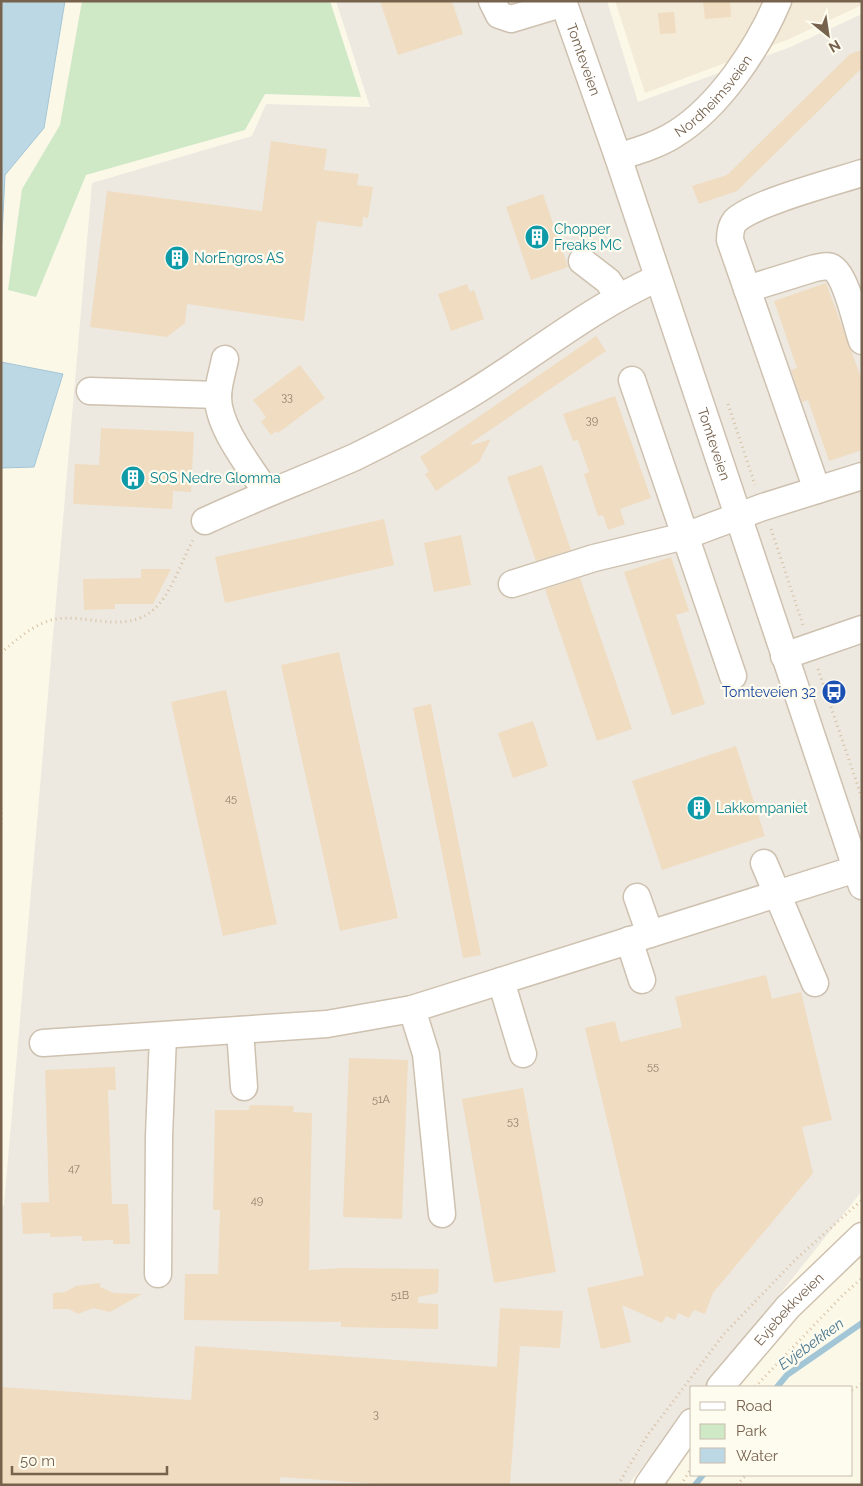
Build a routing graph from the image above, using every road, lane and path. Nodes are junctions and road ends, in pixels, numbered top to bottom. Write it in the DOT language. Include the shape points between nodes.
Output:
graph roads {
  1 [pos="492,1"];
  2 [pos="778,1"];
  3 [pos="564,2"];
  4 [pos="618,158"];
  5 [pos="862,173"];
  6 [pos="582,261"];
  7 [pos="658,278"];
  8 [pos="747,289"];
  9 [pos="618,296"];
  10 [pos="862,341"];
  11 [pos="225,358"];
  12 [pos="632,380"];
  13 [pos="90,391"];
  14 [pos="218,395"];
  15 [pos="862,476"];
  16 [pos="817,490"];
  17 [pos="266,492"];
  18 [pos="737,516"];
  19 [pos="205,521"];
  20 [pos="684,536"];
  21 [pos="512,584"];
  22 [pos="862,629"];
  23 [pos="1,653"];
  24 [pos="784,656"];
  25 [pos="733,676"];
  26 [pos="1,798"];
  27 [pos="1,828"];
  28 [pos="764,863"];
  29 [pos="859,877"];
  30 [pos="777,894"];
  31 [pos="637,897"];
  32 [pos="640,937"];
  33 [pos="642,980"];
  34 [pos="501,981"];
  35 [pos="816,983"];
  36 [pos="412,1009"];
  37 [pos="240,1030"];
  38 [pos="163,1036"];
  39 [pos="43,1043"];
  40 [pos="523,1054"];
  41 [pos="244,1087"];
  42 [pos="442,1214"];
  43 [pos="862,1236"];
  44 [pos="158,1274"];
  45 [pos="862,1278"];
  46 [pos="721,1386"];
  47 [pos="756,1386"];
  48 [pos="690,1425"];
  49 [pos="690,1470"];
  50 [pos="648,1485"];
  51 [pos="681,1485"];
  1 -- 3 [label="street" via="499,15 511,20"];
  2 -- 4 [label="street, Nordheimsveien" via="749,55 721,92 698,115 670,137"];
  3 -- 4 [label="street, Tomteveien"];
  4 -- 7 [label="street, Tomteveien"];
  5 -- 8 [label="street" via="751,210 734,222 730,240"];
  6 -- 9 [label="street" via="608,280"];
  7 -- 9 [label="street"];
  7 -- 18 [label="street, Tomteveien"];
  8 -- 10 [label="street" via="816,268 834,268 842,278"];
  8 -- 16 [label="street"];
  9 -- 17 [label="street" via="416,426 354,457"];
  11 -- 14 [label="street"];
  12 -- 20 [label="street"];
  13 -- 14 [label="street"];
  14 -- 17 [label="street" via="226,428"];
  15 -- 16 [label="street"];
  16 -- 18 [label="street"];
  17 -- 19 [label="street"];
  18 -- 20 [label="street"];
  18 -- 24 [label="street, Tomteveien"];
  19 -- 23 [label="path" via="154,610 135,621 57,619 38,625"];
  20 -- 21 [label="street" via="594,558"];
  20 -- 25 [label="street"];
  22 -- 24 [label="street"];
  24 -- 29 [label="street, Tomteveien"];
  26 -- 27 [label="path"];
  28 -- 30 [label="street"];
  29 -- 30 [label="street"];
  30 -- 32 [label="street"];
  30 -- 35 [label="street"];
  31 -- 32 [label="street"];
  32 -- 33 [label="street"];
  32 -- 34 [label="street"];
  34 -- 36 [label="street"];
  34 -- 40 [label="street"];
  36 -- 37 [label="street" via="327,1024"];
  36 -- 42 [label="street" via="426,1054"];
  37 -- 38 [label="street"];
  37 -- 41 [label="street"];
  38 -- 39 [label="street"];
  38 -- 44 [label="street"];
  43 -- 46 [label="street, Evjebekkveien" via="788,1307"];
  45 -- 47 [label="path"];
  48 -- 50 [label="street"];
  49 -- 51 [label="path"];
}
